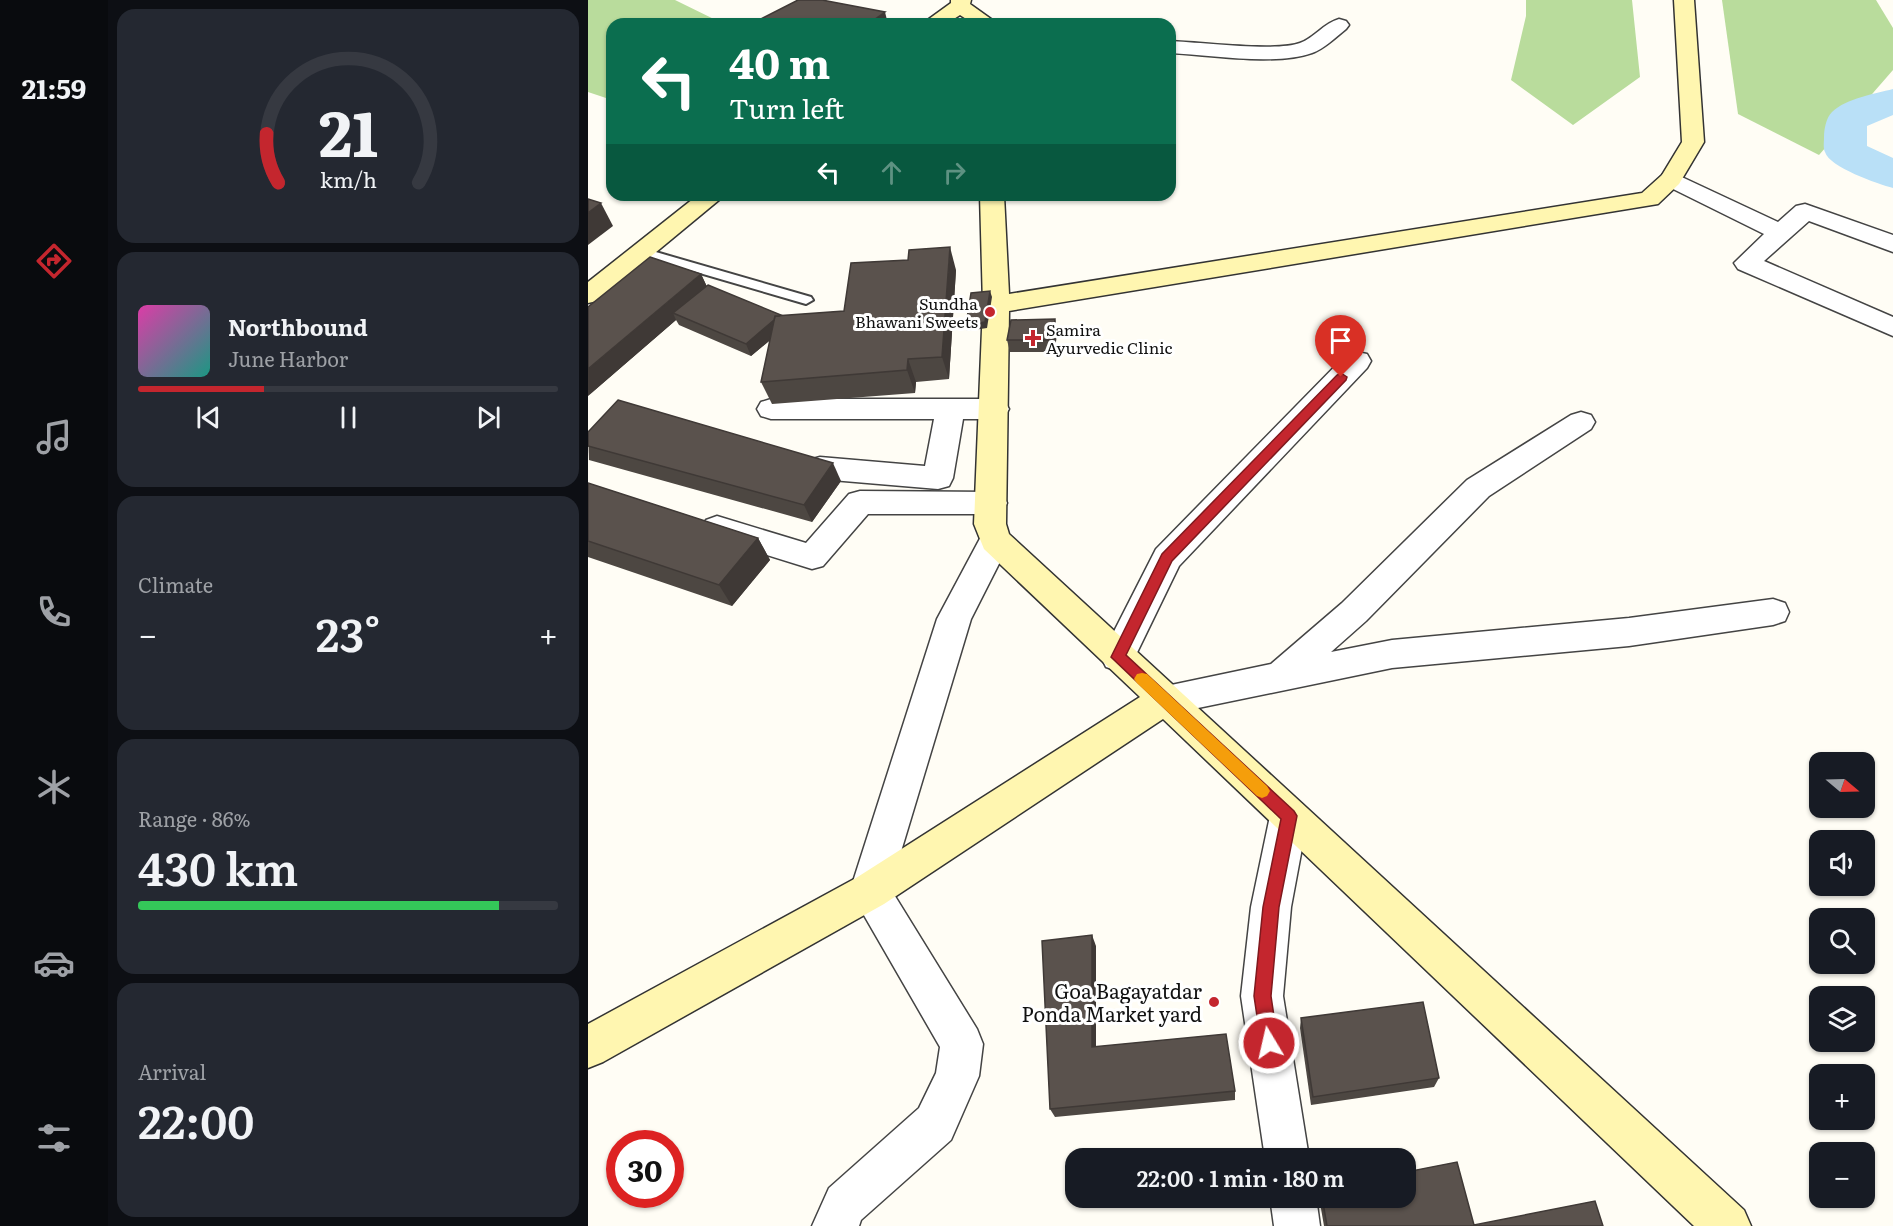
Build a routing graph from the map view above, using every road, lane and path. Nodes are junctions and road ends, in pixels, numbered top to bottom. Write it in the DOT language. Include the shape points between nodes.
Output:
graph roads {
  1 [pos="1684,0"];
  2 [pos="961,3"];
  3 [pos="940,18"];
  4 [pos="980,18"];
  5 [pos="1339,25"];
  6 [pos="1176,47"];
  7 [pos="1671,179"];
  8 [pos="706,201"];
  9 [pos="992,201"];
  10 [pos="1781,233"];
  11 [pos="1893,244"];
  12 [pos="642,252"];
  13 [pos="588,295"];
  14 [pos="806,300"];
  15 [pos="996,304"];
  16 [pos="1893,327"];
  17 [pos="1357,361"];
  18 [pos="771,409"];
  19 [pos="994,409"];
  20 [pos="950,410"];
  21 [pos="1581,422"];
  22 [pos="820,468"];
  23 [pos="992,503"];
  24 [pos="689,519"];
  25 [pos="995,540"];
  26 [pos="1773,612"];
  27 [pos="1118,657"];
  28 [pos="1281,677"];
  29 [pos="1164,700"];
  30 [pos="1289,816"];
  31 [pos="870,891"];
  32 [pos="588,1047"];
  33 [pos="1285,1148"];
  34 [pos="1295,1208"];
  35 [pos="835,1226"];
  36 [pos="1298,1226"];
  37 [pos="1728,1226"];
  1 -- 7 [label="street" via="1693,142"];
  2 -- 3 [label="street"];
  2 -- 4 [label="street"];
  5 -- 6 [label="street" via="1307,48 1281,53"];
  7 -- 10 [label="street"];
  7 -- 15 [label="street" via="1650,199"];
  8 -- 12 [label="street"];
  9 -- 15 [label="street"];
  10 -- 11 [label="street" via="1805,211"];
  10 -- 16 [label="street" via="1747,263"];
  12 -- 13 [label="street"];
  12 -- 14 [label="lane"];
  15 -- 19 [label="street"];
  17 -- 27 [label="street" via="1167,558"];
  18 -- 20 [label="street"];
  19 -- 20 [label="street"];
  19 -- 23 [label="street"];
  20 -- 22 [label="street" via="938,478"];
  21 -- 28 [label="street" via="1478,488 1354,612"];
  23 -- 24 [label="street" via="860,502 812,557"];
  23 -- 25 [label="street" via="990,524"];
  25 -- 27 [label="street"];
  25 -- 31 [label="street" via="954,620"];
  26 -- 28 [label="street" via="1629,632 1392,654"];
  27 -- 29 [label="street"];
  28 -- 29 [label="street"];
  29 -- 30 [label="street"];
  29 -- 31 [label="street"];
  30 -- 33 [label="street" via="1271,907 1262,996"];
  30 -- 37 [label="street"];
  31 -- 32 [label="street"];
  31 -- 35 [label="street" via="962,1044 957,1076 935,1124 845,1204"];
  34 -- 36 [label="street"];
}
